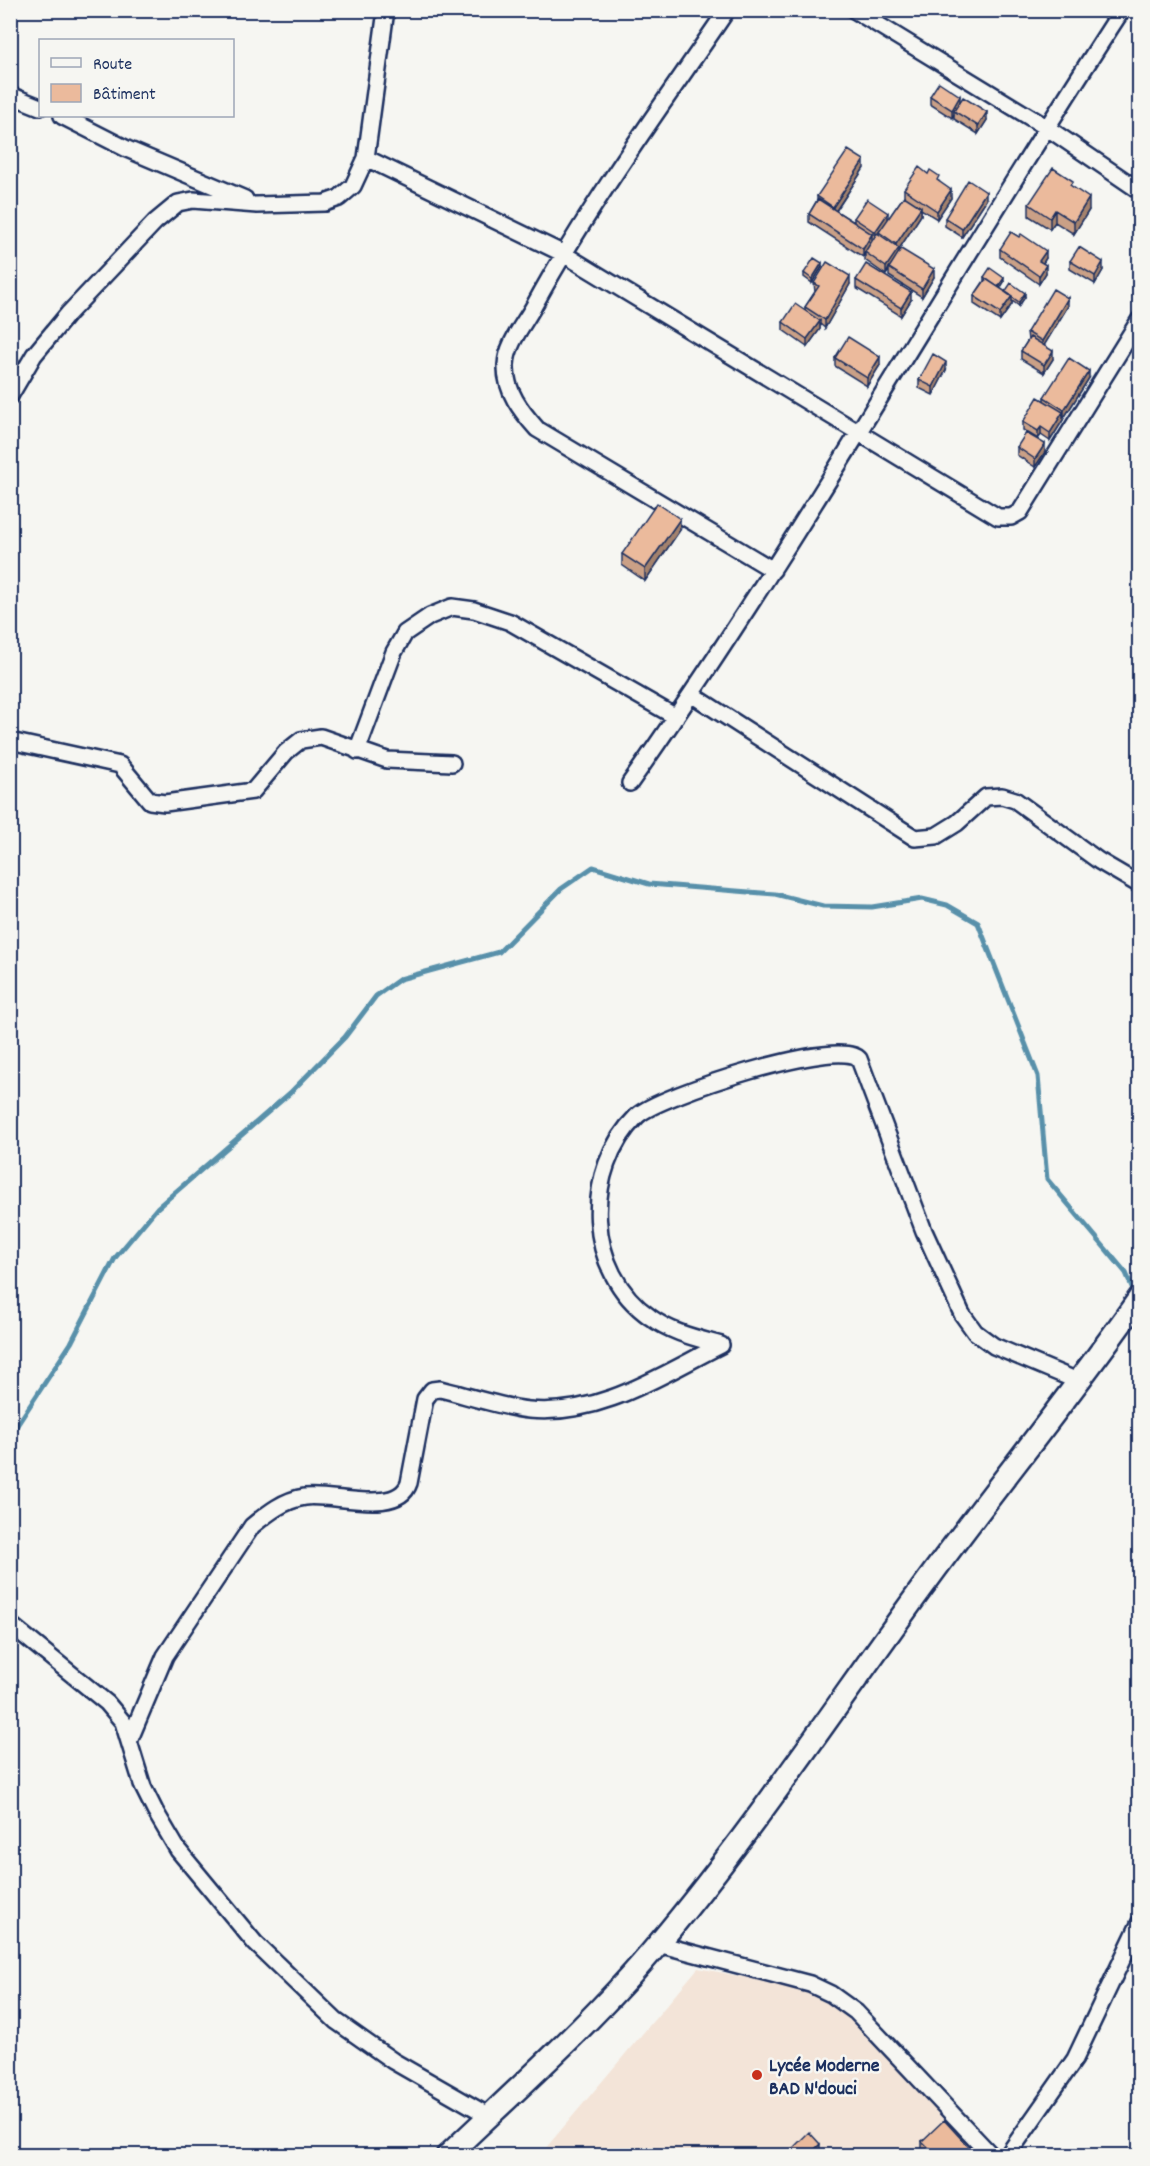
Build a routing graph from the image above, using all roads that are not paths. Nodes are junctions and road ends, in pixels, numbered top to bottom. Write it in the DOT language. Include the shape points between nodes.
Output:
graph roads {
  1 [pos="386,10"];
  2 [pos="727,10"];
  3 [pos="854,10"];
  4 [pos="1122,10"];
  5 [pos="10,95"];
  6 [pos="39,107"];
  7 [pos="65,117"];
  8 [pos="1046,127"];
  9 [pos="366,158"];
  10 [pos="1140,191"];
  11 [pos="257,205"];
  12 [pos="562,253"];
  13 [pos="1140,319"];
  14 [pos="10,396"];
  15 [pos="860,432"];
  16 [pos="773,570"];
  17 [pos="691,694"];
  18 [pos="676,717"];
  19 [pos="10,741"];
  20 [pos="357,751"];
  21 [pos="452,763"];
  22 [pos="630,783"];
  23 [pos="1140,885"];
  24 [pos="1140,1297"];
  25 [pos="1080,1382"];
  26 [pos="10,1624"];
  27 [pos="130,1739"];
  28 [pos="1140,1922"];
  29 [pos="658,1944"];
  30 [pos="489,2116"];
  31 [pos="447,2156"];
  32 [pos="992,2156"];
  33 [pos="1007,2156"];
  1 -- 9 [label="street"];
  2 -- 12 [label="street"];
  3 -- 8 [label="street"];
  4 -- 8 [label="street"];
  5 -- 6 [label="street"];
  7 -- 11 [label="street" via="127,149"];
  8 -- 10 [label="street"];
  8 -- 15 [label="street"];
  9 -- 11 [label="street" via="353,186 339,198 325,203"];
  9 -- 12 [label="street"];
  11 -- 14 [label="street" via="193,200 178,203 167,211 68,314 34,355"];
  12 -- 15 [label="street"];
  12 -- 16 [label="street" via="517,333 506,364 509,390 523,414 537,429"];
  13 -- 15 [label="street" via="1020,512 1011,517 998,517"];
  15 -- 16 [label="street"];
  16 -- 17 [label="street"];
  17 -- 18 [label="street"];
  17 -- 23 [label="street" via="915,838 936,836 986,797 1002,796 1015,800 1099,861"];
  18 -- 20 [label="street" via="510,622 452,607 405,633 386,671"];
  18 -- 22 [label="street"];
  19 -- 20 [label="street" via="120,765 150,801 165,803 253,791 301,740 321,737"];
  20 -- 21 [label="street" via="387,760"];
  24 -- 25 [label="street"];
  25 -- 27 [label="street" via="993,1347 975,1332 924,1231 855,1054 841,1052 791,1061 716,1081 665,1100 638,1115 614,1150 603,1176 597,1210 598,1233 621,1287 647,1316 672,1331 721,1345 610,1400 576,1407 527,1410 432,1390 425,1400 409,1483 399,1496 382,1502 304,1497 279,1506 252,1526 165,1656"];
  25 -- 29 [label="street" via="1018,1459 716,1872"];
  26 -- 27 [label="street" via="107,1703 123,1722"];
  27 -- 30 [label="street" via="143,1787 172,1841 255,1942 336,2021 393,2061"];
  28 -- 33 [label="street" via="1076,2059"];
  29 -- 30 [label="street"];
  29 -- 32 [label="street" via="810,1984 831,1994 856,2012"];
  30 -- 31 [label="street"];
}
